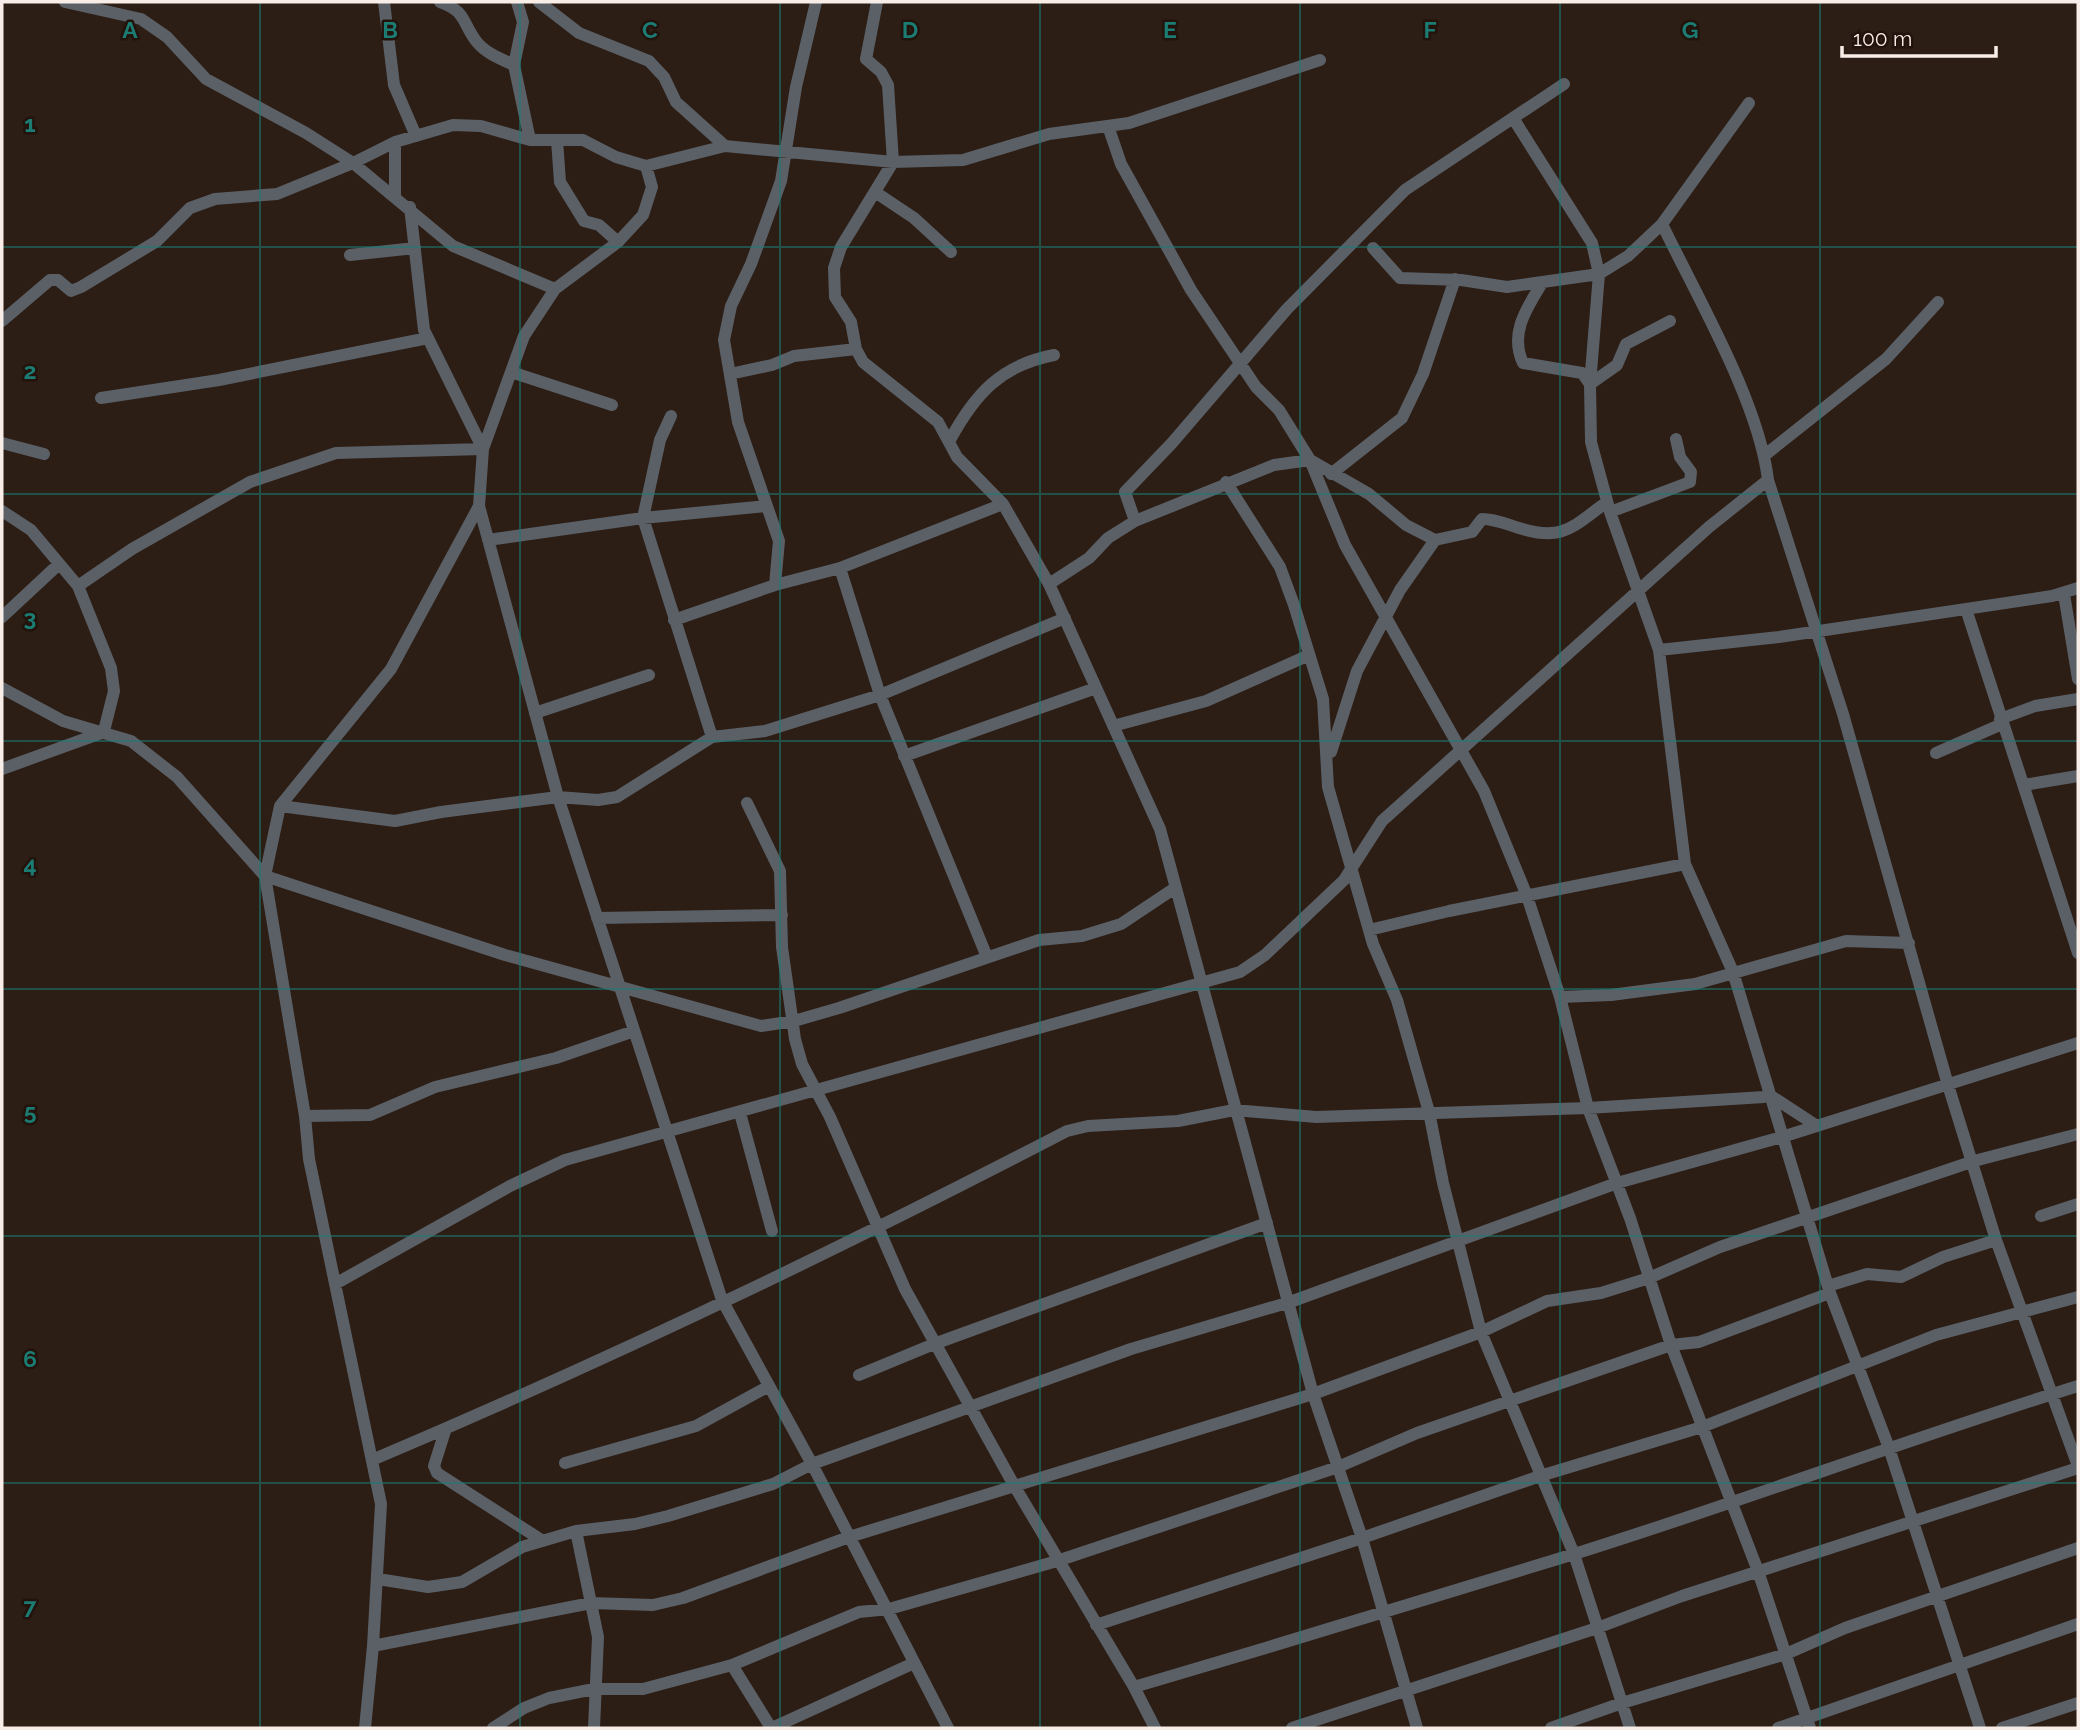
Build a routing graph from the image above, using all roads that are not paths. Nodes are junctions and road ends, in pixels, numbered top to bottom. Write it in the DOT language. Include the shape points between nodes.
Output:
graph roads {
  1 [pos="65,2"];
  2 [pos="384,2"];
  3 [pos="440,2"];
  4 [pos="517,2"];
  5 [pos="539,2"];
  6 [pos="816,2"];
  7 [pos="877,2"];
  8 [pos="1320,60"];
  9 [pos="514,65"];
  10 [pos="1564,83"];
  11 [pos="1749,103"];
  12 [pos="1513,118"];
  13 [pos="1108,126"];
  14 [pos="416,136"];
  15 [pos="530,140"];
  16 [pos="558,140"];
  17 [pos="395,142"];
  18 [pos="725,146"];
  19 [pos="787,152"];
  20 [pos="893,162"];
  21 [pos="353,163"];
  22 [pos="646,166"];
  23 [pos="875,192"];
  24 [pos="395,195"];
  25 [pos="410,208"];
  26 [pos="1662,224"];
  27 [pos="618,242"];
  28 [pos="415,248"];
  29 [pos="1373,248"];
  30 [pos="951,252"];
  31 [pos="350,255"];
  32 [pos="1599,274"];
  33 [pos="1455,279"];
  34 [pos="1542,283"];
  35 [pos="555,289"];
  36 [pos="1938,302"];
  37 [pos="2,321"];
  38 [pos="1670,321"];
  39 [pos="428,338"];
  40 [pos="856,349"];
  41 [pos="1054,355"];
  42 [pos="1241,363"];
  43 [pos="511,372"];
  44 [pos="730,374"];
  45 [pos="1590,384"];
  46 [pos="101,398"];
  47 [pos="612,405"];
  48 [pos="671,416"];
  49 [pos="1676,439"];
  50 [pos="950,440"];
  51 [pos="2,443"];
  52 [pos="483,449"];
  53 [pos="44,454"];
  54 [pos="1765,455"];
  55 [pos="1310,460"];
  56 [pos="1331,474"];
  57 [pos="1768,480"];
  58 [pos="1226,482"];
  59 [pos="1003,504"];
  60 [pos="479,506"];
  61 [pos="767,506"];
  62 [pos="1609,507"];
  63 [pos="2,511"];
  64 [pos="643,518"];
  65 [pos="1135,521"];
  66 [pos="488,540"];
  67 [pos="1435,540"];
  68 [pos="59,564"];
  69 [pos="840,568"];
  70 [pos="1049,584"];
  71 [pos="775,585"];
  72 [pos="78,586"];
  73 [pos="2078,588"];
  74 [pos="1640,590"];
  75 [pos="2064,594"];
  76 [pos="1966,609"];
  77 [pos="2,617"];
  78 [pos="1065,618"];
  79 [pos="1387,619"];
  80 [pos="674,620"];
  81 [pos="1816,631"];
  82 [pos="1659,650"];
  83 [pos="1307,656"];
  84 [pos="649,675"];
  85 [pos="2078,679"];
  86 [pos="2,688"];
  87 [pos="1096,688"];
  88 [pos="880,695"];
  89 [pos="2078,699"];
  90 [pos="535,713"];
  91 [pos="2001,722"];
  92 [pos="1113,726"];
  93 [pos="104,732"];
  94 [pos="712,737"];
  95 [pos="1463,748"];
  96 [pos="1936,753"];
  97 [pos="904,756"];
  98 [pos="1329,759"];
  99 [pos="2,769"];
  100 [pos="2078,776"];
  101 [pos="2024,785"];
  102 [pos="558,797"];
  103 [pos="747,803"];
  104 [pos="281,806"];
  105 [pos="1685,864"];
  106 [pos="1351,868"];
  107 [pos="265,876"];
  108 [pos="1175,888"];
  109 [pos="1527,896"];
  110 [pos="2073,912"];
  111 [pos="782,915"];
  112 [pos="597,918"];
  113 [pos="1369,930"];
  114 [pos="1909,943"];
  115 [pos="2078,953"];
  116 [pos="987,957"];
  117 [pos="1733,972"];
  118 [pos="1201,985"];
  119 [pos="620,988"];
  120 [pos="1560,997"];
  121 [pos="794,1021"];
  122 [pos="634,1031"];
  123 [pos="2078,1043"];
  124 [pos="1948,1085"];
  125 [pos="816,1090"];
  126 [pos="1768,1094"];
  127 [pos="1588,1108"];
  128 [pos="1234,1110"];
  129 [pos="1429,1112"];
  130 [pos="740,1113"];
  131 [pos="305,1116"];
  132 [pos="1817,1126"];
  133 [pos="667,1130"];
  134 [pos="2078,1134"];
  135 [pos="1782,1137"];
  136 [pos="1974,1161"];
  137 [pos="1617,1183"];
  138 [pos="2078,1204"];
  139 [pos="2041,1216"];
  140 [pos="1807,1218"];
  141 [pos="1267,1223"];
  142 [pos="877,1230"];
  143 [pos="772,1231"];
  144 [pos="1996,1240"];
  145 [pos="1457,1241"];
  146 [pos="1649,1278"];
  147 [pos="335,1284"];
  148 [pos="1829,1289"];
  149 [pos="2078,1297"];
  150 [pos="722,1300"];
  151 [pos="1290,1302"];
  152 [pos="2024,1310"];
  153 [pos="1481,1332"];
  154 [pos="934,1344"];
  155 [pos="1671,1345"];
  156 [pos="1859,1367"];
  157 [pos="859,1375"];
  158 [pos="769,1385"];
  159 [pos="2078,1386"];
  160 [pos="1313,1394"];
  161 [pos="2052,1394"];
  162 [pos="1507,1402"];
  163 [pos="971,1407"];
  164 [pos="1702,1427"];
  165 [pos="446,1428"];
  166 [pos="1889,1448"];
  167 [pos="372,1460"];
  168 [pos="565,1463"];
  169 [pos="812,1464"];
  170 [pos="1338,1467"];
  171 [pos="2078,1467"];
  172 [pos="1540,1476"];
  173 [pos="1015,1487"];
  174 [pos="1730,1503"];
  175 [pos="1914,1522"];
  176 [pos="576,1531"];
  177 [pos="849,1537"];
  178 [pos="1362,1538"];
  179 [pos="543,1541"];
  180 [pos="2078,1548"];
  181 [pos="1574,1554"];
  182 [pos="1057,1560"];
  183 [pos="1758,1571"];
  184 [pos="378,1579"];
  185 [pos="1937,1595"];
  186 [pos="591,1603"];
  187 [pos="889,1609"];
  188 [pos="1382,1615"];
  189 [pos="2078,1624"];
  190 [pos="1096,1625"];
  191 [pos="1597,1628"];
  192 [pos="373,1646"];
  193 [pos="1786,1654"];
  194 [pos="914,1663"];
  195 [pos="1959,1664"];
  196 [pos="732,1665"];
  197 [pos="1134,1687"];
  198 [pos="594,1689"];
  199 [pos="1405,1693"];
  200 [pos="1622,1703"];
  201 [pos="2078,1703"];
  202 [pos="1809,1723"];
  203 [pos="365,1728"];
  204 [pos="493,1728"];
  205 [pos="594,1728"];
  206 [pos="771,1728"];
  207 [pos="948,1728"];
  208 [pos="1155,1728"];
  209 [pos="1292,1728"];
  210 [pos="1417,1728"];
  211 [pos="1551,1728"];
  212 [pos="1630,1728"];
  213 [pos="1778,1728"];
  214 [pos="1980,1728"];
  215 [pos="2002,1728"];
  1 -- 21 [label="street" via="141,19 167,37 206,79"];
  2 -- 14 [label="street" via="394,85"];
  3 -- 9 [label="street" via="457,8 488,52"];
  4 -- 9 [label="street" via="523,22"];
  5 -- 18 [label="street" via="579,33 649,61 664,77 676,102"];
  6 -- 19 [label="street" via="796,86"];
  7 -- 20 [label="street" via="866,59 888,85"];
  8 -- 13 [label="street"];
  9 -- 15 [label="street"];
  10 -- 12 [label="street"];
  11 -- 26 [label="street"];
  12 -- 32 [label="street" via="1592,243"];
  12 -- 42 [label="street" via="1405,190 1287,309"];
  13 -- 20 [label="street" via="1049,134 963,160"];
  13 -- 42 [label="street" via="1121,164 1191,290"];
  14 -- 15 [label="street" via="462,125"];
  14 -- 17 [label="street"];
  15 -- 16 [label="street"];
  16 -- 22 [label="street" via="583,140"];
  16 -- 27 [label="street" via="560,182 584,221 599,225"];
  17 -- 21 [label="street"];
  17 -- 24 [label="street"];
  18 -- 19 [label="street"];
  18 -- 22 [label="street"];
  19 -- 20 [label="street"];
  19 -- 44 [label="street" via="770,213 731,306 724,340"];
  20 -- 23 [label="street"];
  21 -- 24 [label="street"];
  21 -- 37 [label="street" via="276,194 215,200 190,208 157,241 71,290 50,280"];
  22 -- 27 [label="street" via="652,187 649,201 643,215"];
  23 -- 30 [label="street" via="914,218"];
  23 -- 40 [label="street" via="841,247 834,268 835,297 851,323"];
  24 -- 25 [label="street"];
  25 -- 28 [label="street"];
  25 -- 35 [label="street" via="453,246"];
  26 -- 32 [label="street" via="1628,256"];
  26 -- 54 [label="street" via="1729,361"];
  27 -- 35 [label="street"];
  28 -- 31 [label="street"];
  28 -- 39 [label="street"];
  29 -- 33 [label="street" via="1400,278"];
  32 -- 34 [label="street"];
  32 -- 45 [label="street"];
  33 -- 34 [label="street" via="1507,287"];
  33 -- 56 [label="street" via="1423,374 1402,418"];
  34 -- 45 [label="street" via="1520,319 1518,354 1522,363 1582,373"];
  35 -- 43 [label="street" via="524,336"];
  36 -- 54 [label="street" via="1886,359"];
  38 -- 45 [label="street" via="1626,344 1617,365"];
  39 -- 46 [label="street" via="219,380"];
  39 -- 52 [label="street"];
  40 -- 44 [label="street" via="794,356"];
  40 -- 50 [label="street" via="863,362 938,422"];
  41 -- 50 [label="street" via="1006,370 963,416"];
  42 -- 55 [label="street" via="1279,410"];
  42 -- 65 [label="street" via="1125,492"];
  43 -- 47 [label="street"];
  43 -- 52 [label="street"];
  44 -- 61 [label="street" via="738,422"];
  45 -- 62 [label="street" via="1593,452"];
  48 -- 64 [label="street" via="654,462"];
  49 -- 62 [label="street" via="1679,457 1691,472 1690,482"];
  50 -- 59 [label="street" via="957,457"];
  51 -- 53 [label="street"];
  52 -- 60 [label="street"];
  52 -- 72 [label="street" via="323,457 250,482 132,549"];
  54 -- 57 [label="street"];
  55 -- 56 [label="street"];
  55 -- 58 [label="street" via="1274,465"];
  55 -- 79 [label="street" via="1345,545"];
  56 -- 67 [label="street"];
  57 -- 74 [label="street"];
  57 -- 81 [label="street"];
  58 -- 65 [label="street"];
  58 -- 83 [label="street" via="1280,567"];
  59 -- 69 [label="street"];
  59 -- 70 [label="street"];
  60 -- 66 [label="street"];
  60 -- 104 [label="street" via="391,669"];
  61 -- 64 [label="street"];
  61 -- 71 [label="street" via="779,541"];
  62 -- 67 [label="street" via="1558,535 1482,519 1472,532"];
  62 -- 74 [label="street"];
  63 -- 68 [label="street" via="31,530"];
  64 -- 66 [label="street"];
  64 -- 80 [label="street"];
  65 -- 70 [label="street"];
  66 -- 90 [label="street"];
  67 -- 79 [label="street" via="1400,590"];
  68 -- 72 [label="street"];
  68 -- 77 [label="street"];
  69 -- 71 [label="street"];
  69 -- 88 [label="street"];
  70 -- 78 [label="street"];
  71 -- 80 [label="street"];
  72 -- 93 [label="street" via="111,668 114,691"];
  73 -- 75 [label="street"];
  74 -- 82 [label="street"];
  74 -- 95 [label="street"];
  75 -- 76 [label="street"];
  75 -- 85 [label="street"];
  76 -- 81 [label="street"];
  76 -- 91 [label="street"];
  78 -- 87 [label="street"];
  78 -- 88 [label="street"];
  79 -- 95 [label="street"];
  79 -- 98 [label="street" via="1357,671"];
  80 -- 94 [label="street"];
  81 -- 82 [label="street"];
  81 -- 114 [label="street"];
  82 -- 105 [label="street"];
  83 -- 92 [label="street" via="1206,701"];
  83 -- 98 [label="street" via="1323,699"];
  84 -- 90 [label="street"];
  86 -- 93 [label="street" via="63,721"];
  87 -- 92 [label="street"];
  87 -- 97 [label="street"];
  88 -- 94 [label="street" via="765,731"];
  88 -- 97 [label="street"];
  89 -- 91 [label="street" via="2035,706"];
  90 -- 102 [label="street"];
  91 -- 96 [label="street"];
  91 -- 101 [label="street"];
  92 -- 108 [label="street" via="1160,829"];
  93 -- 99 [label="street"];
  93 -- 107 [label="street" via="131,741 177,778"];
  94 -- 102 [label="street" via="617,797"];
  95 -- 106 [label="street" via="1382,821"];
  95 -- 109 [label="street"];
  97 -- 116 [label="street"];
  98 -- 106 [label="street" via="1328,787"];
  100 -- 101 [label="street"];
  101 -- 110 [label="street"];
  102 -- 104 [label="street" via="396,821"];
  102 -- 112 [label="street"];
  103 -- 111 [label="street" via="780,871"];
  104 -- 107 [label="street"];
  105 -- 109 [label="street"];
  105 -- 117 [label="street"];
  106 -- 113 [label="street"];
  106 -- 118 [label="street" via="1265,955 1240,972"];
  107 -- 119 [label="street"];
  107 -- 131 [label="street"];
  108 -- 116 [label="street" via="1121,924 1082,936 1039,940"];
  108 -- 118 [label="street"];
  109 -- 113 [label="street"];
  109 -- 120 [label="street"];
  110 -- 115 [label="street"];
  111 -- 112 [label="street"];
  111 -- 121 [label="street" via="782,947"];
  112 -- 119 [label="street"];
  113 -- 129 [label="street" via="1397,1000"];
  114 -- 117 [label="street" via="1846,942"];
  114 -- 124 [label="street"];
  116 -- 121 [label="street"];
  117 -- 120 [label="street" via="1695,984"];
  117 -- 126 [label="street"];
  118 -- 125 [label="street"];
  118 -- 128 [label="street"];
  119 -- 121 [label="street" via="761,1026"];
  119 -- 122 [label="street"];
  120 -- 127 [label="street"];
  121 -- 125 [label="street" via="802,1063"];
  122 -- 131 [label="street" via="556,1058 435,1087 370,1115"];
  122 -- 133 [label="street"];
  123 -- 124 [label="street"];
  124 -- 132 [label="street"];
  124 -- 136 [label="street"];
  125 -- 130 [label="street"];
  125 -- 142 [label="street" via="863,1188"];
  126 -- 127 [label="street"];
  126 -- 132 [label="street"];
  126 -- 135 [label="street"];
  127 -- 129 [label="street"];
  127 -- 137 [label="street"];
  128 -- 129 [label="street" via="1316,1117"];
  128 -- 141 [label="street"];
  128 -- 142 [label="street" via="1178,1121 1067,1131"];
  129 -- 145 [label="street"];
  130 -- 133 [label="street"];
  130 -- 143 [label="street"];
  131 -- 147 [label="street" via="309,1159"];
  132 -- 135 [label="street"];
  133 -- 147 [label="street" via="565,1160"];
  133 -- 150 [label="street"];
  134 -- 136 [label="street"];
  135 -- 137 [label="street"];
  135 -- 140 [label="street"];
  136 -- 140 [label="street"];
  136 -- 144 [label="street"];
  137 -- 145 [label="street"];
  137 -- 146 [label="street"];
  138 -- 139 [label="street"];
  140 -- 146 [label="street" via="1720,1247"];
  140 -- 148 [label="street"];
  141 -- 151 [label="street"];
  141 -- 154 [label="street"];
  142 -- 150 [label="street"];
  142 -- 154 [label="street"];
  144 -- 148 [label="street" via="1942,1257 1901,1277 1867,1274"];
  144 -- 152 [label="street"];
  145 -- 151 [label="street"];
  145 -- 153 [label="street"];
  146 -- 153 [label="street" via="1601,1293 1547,1301"];
  146 -- 155 [label="street"];
  147 -- 167 [label="street"];
  148 -- 155 [label="street" via="1699,1342"];
  148 -- 156 [label="street"];
  149 -- 152 [label="street"];
  150 -- 158 [label="street"];
  150 -- 165 [label="street"];
  151 -- 160 [label="street"];
  151 -- 163 [label="street" via="1131,1349"];
  152 -- 156 [label="street" via="1936,1335"];
  152 -- 161 [label="street"];
  153 -- 160 [label="street"];
  153 -- 162 [label="street"];
  154 -- 157 [label="street"];
  154 -- 163 [label="street"];
  155 -- 162 [label="street"];
  155 -- 164 [label="street"];
  156 -- 164 [label="street"];
  156 -- 166 [label="street"];
  158 -- 168 [label="street" via="696,1426"];
  158 -- 169 [label="street"];
  159 -- 161 [label="street"];
  160 -- 170 [label="street"];
  160 -- 173 [label="street"];
  161 -- 166 [label="street"];
  161 -- 171 [label="street"];
  162 -- 170 [label="street"];
  162 -- 172 [label="street"];
  163 -- 169 [label="street"];
  163 -- 173 [label="street"];
  164 -- 172 [label="street"];
  164 -- 174 [label="street"];
  165 -- 167 [label="street"];
  165 -- 179 [label="street" via="434,1466 437,1473"];
  166 -- 174 [label="street"];
  166 -- 175 [label="street"];
  167 -- 184 [label="street" via="381,1504"];
  169 -- 176 [label="street" via="773,1484 668,1516"];
  169 -- 177 [label="street"];
  170 -- 178 [label="street"];
  170 -- 182 [label="street"];
  171 -- 175 [label="street"];
  172 -- 178 [label="street"];
  172 -- 181 [label="street"];
  173 -- 177 [label="street"];
  173 -- 182 [label="street"];
  174 -- 181 [label="street"];
  174 -- 183 [label="street"];
  175 -- 183 [label="street"];
  175 -- 185 [label="street"];
  176 -- 179 [label="street"];
  176 -- 186 [label="street"];
  177 -- 186 [label="street" via="683,1598 653,1605"];
  177 -- 187 [label="street"];
  178 -- 188 [label="street"];
  178 -- 190 [label="street"];
  179 -- 184 [label="street" via="522,1547 461,1582 428,1587"];
  180 -- 185 [label="street"];
  181 -- 188 [label="street"];
  181 -- 191 [label="street"];
  182 -- 187 [label="street"];
  182 -- 190 [label="street"];
  183 -- 191 [label="street"];
  183 -- 193 [label="street"];
  184 -- 192 [label="street"];
  185 -- 193 [label="street"];
  185 -- 195 [label="street"];
  186 -- 192 [label="street"];
  186 -- 198 [label="street" via="599,1652"];
  187 -- 194 [label="street"];
  187 -- 196 [label="street" via="859,1612"];
  188 -- 197 [label="street"];
  188 -- 199 [label="street"];
  189 -- 195 [label="street"];
  190 -- 197 [label="street"];
  191 -- 199 [label="street"];
  191 -- 200 [label="street"];
  192 -- 203 [label="street"];
  193 -- 200 [label="street"];
  193 -- 202 [label="street"];
  194 -- 206 [label="street"];
  194 -- 207 [label="street"];
  195 -- 202 [label="street"];
  195 -- 214 [label="street"];
  196 -- 198 [label="street" via="643,1689"];
  196 -- 206 [label="street"];
  197 -- 208 [label="street"];
  198 -- 204 [label="street" via="523,1708"];
  198 -- 205 [label="street"];
  199 -- 209 [label="street"];
  199 -- 210 [label="street"];
  200 -- 211 [label="street"];
  200 -- 212 [label="street"];
  201 -- 215 [label="street"];
  202 -- 213 [label="street"];
}
